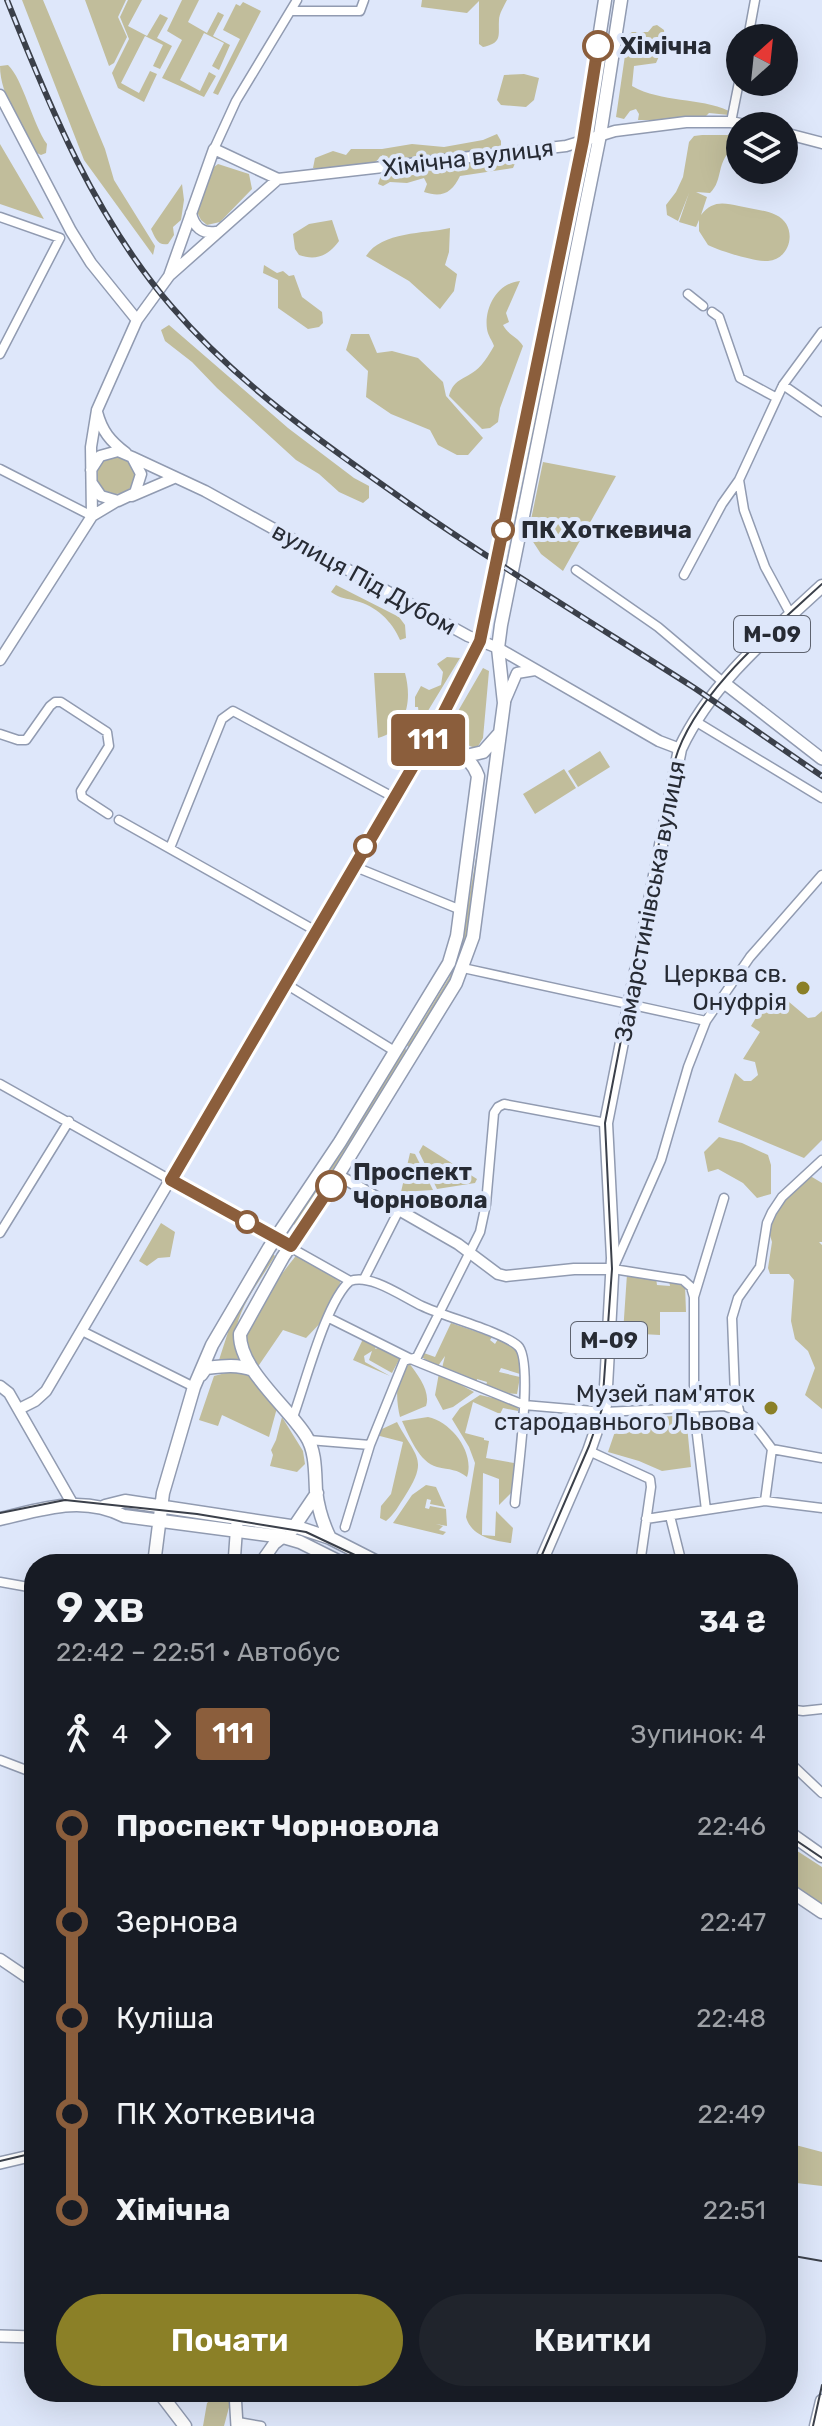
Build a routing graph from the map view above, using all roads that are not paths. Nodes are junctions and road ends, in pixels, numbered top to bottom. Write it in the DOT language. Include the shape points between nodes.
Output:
graph roads {
  1 [pos="297,0"];
  2 [pos="364,0"];
  3 [pos="605,0"];
  4 [pos="621,0"];
  5 [pos="755,0"];
  6 [pos="291,11"];
  7 [pos="751,24"];
  8 [pos="0,95"];
  9 [pos="726,122"];
  10 [pos="600,135"];
  11 [pos="798,137"];
  12 [pos="583,141"];
  13 [pos="822,143"];
  14 [pos="214,149"];
  15 [pos="278,179"];
  16 [pos="190,211"];
  17 [pos="0,217"];
  18 [pos="71,231"];
  19 [pos="217,232"];
  20 [pos="60,238"];
  21 [pos="169,276"];
  22 [pos="688,294"];
  23 [pos="703,306"];
  24 [pos="712,312"];
  25 [pos="137,320"];
  26 [pos="822,332"];
  27 [pos="0,354"];
  28 [pos="783,385"];
  29 [pos="777,398"];
  30 [pos="97,410"];
  31 [pos="822,412"];
  32 [pos="130,455"];
  33 [pos="0,469"];
  34 [pos="91,477"];
  35 [pos="174,478"];
  36 [pos="739,480"];
  37 [pos="122,500"];
  38 [pos="92,516"];
  39 [pos="576,570"];
  40 [pos="684,575"];
  41 [pos="822,586"];
  42 [pos="791,615"];
  43 [pos="480,641"];
  44 [pos="498,648"];
  45 [pos="0,660"];
  46 [pos="535,670"];
  47 [pos="723,682"];
  48 [pos="504,703"];
  49 [pos="695,721"];
  50 [pos="439,722"];
  51 [pos="0,734"];
  52 [pos="499,734"];
  53 [pos="680,749"];
  54 [pos="466,756"];
  55 [pos="822,759"];
  56 [pos="395,798"];
  57 [pos="822,798"];
  58 [pos="108,814"];
  59 [pos="119,820"];
  60 [pos="170,848"];
  61 [pos="353,866"];
  62 [pos="822,875"];
  63 [pos="461,910"];
  64 [pos="316,931"];
  65 [pos="463,968"];
  66 [pos="286,984"];
  67 [pos="630,1003"];
  68 [pos="706,1021"];
  69 [pos="396,1052"];
  70 [pos="0,1084"];
  71 [pos="69,1121"];
  72 [pos="606,1123"];
  73 [pos="822,1160"];
  74 [pos="338,1175"];
  75 [pos="171,1180"];
  76 [pos="724,1198"];
  77 [pos="399,1210"];
  78 [pos="2,1226"];
  79 [pos="612,1236"];
  80 [pos="628,1236"];
  81 [pos="276,1238"];
  82 [pos="291,1246"];
  83 [pos="470,1253"];
  84 [pos="613,1269"];
  85 [pos="365,1277"];
  86 [pos="350,1281"];
  87 [pos="694,1297"];
  88 [pos="439,1314"];
  89 [pos="329,1318"];
  90 [pos="82,1331"];
  91 [pos="413,1360"];
  92 [pos="253,1370"];
  93 [pos="194,1387"];
  94 [pos="3,1392"];
  95 [pos="524,1405"];
  96 [pos="19,1409"];
  97 [pos="694,1409"];
  98 [pos="739,1410"];
  99 [pos="603,1412"];
  100 [pos="293,1417"];
  101 [pos="309,1440"];
  102 [pos="370,1445"];
  103 [pos="772,1449"];
  104 [pos="589,1451"];
  105 [pos="822,1458"];
  106 [pos="317,1493"];
  107 [pos="765,1501"];
  108 [pos="72,1503"];
  109 [pos="515,1503"];
  110 [pos="105,1506"];
  111 [pos="161,1506"];
  112 [pos="822,1508"];
  113 [pos="706,1510"];
  114 [pos="670,1516"];
  115 [pos="0,1519"];
  116 [pos="646,1519"];
  117 [pos="159,1521"];
  118 [pos="237,1524"];
  119 [pos="297,1527"];
  120 [pos="345,1527"];
  121 [pos="283,1537"];
  122 [pos="330,1538"];
  123 [pos="155,1554"];
  124 [pos="235,1554"];
  125 [pos="267,1554"];
  126 [pos="324,1554"];
  127 [pos="361,1554"];
  128 [pos="544,1554"];
  129 [pos="641,1554"];
  130 [pos="680,1554"];
  131 [pos="0,1582"];
  132 [pos="24,1586"];
  133 [pos="822,1709"];
  134 [pos="798,1710"];
  135 [pos="0,1760"];
  136 [pos="24,1769"];
  137 [pos="798,1770"];
  138 [pos="822,1793"];
  139 [pos="798,1839"];
  140 [pos="822,1856"];
  141 [pos="798,1896"];
  142 [pos="822,1912"];
  143 [pos="0,1959"];
  144 [pos="24,1975"];
  145 [pos="24,2157"];
  146 [pos="0,2163"];
  147 [pos="0,2336"];
  148 [pos="24,2337"];
  149 [pos="822,2401"];
  150 [pos="167,2402"];
  151 [pos="237,2402"];
  152 [pos="237,2424"];
  153 [pos="185,2426"];
  154 [pos="261,2426"];
  155 [pos="816,2426"];
  1 -- 6 [label="street"];
  2 -- 6 [label="street" via="360,11"];
  3 -- 12 [label="main road"];
  4 -- 10 [label="main road"];
  5 -- 7 [label="street"];
  6 -- 14 [label="street" via="236,101"];
  8 -- 18 [label="street"];
  9 -- 10 [label="street, Хімічна вулиця" via="686,122"];
  10 -- 12 [label="street, Хімічна вулиця"];
  10 -- 44 [label="main road"];
  11 -- 13 [label="street"];
  12 -- 15 [label="street, Хімічна вулиця"];
  12 -- 43 [label="main road"];
  14 -- 15 [label="street"];
  14 -- 16 [label="street"];
  15 -- 19 [label="street"];
  16 -- 19 [label="street" via="198,228"];
  16 -- 21 [label="street"];
  17 -- 20 [label="street"];
  18 -- 20 [label="street"];
  18 -- 25 [label="street"];
  19 -- 21 [label="street"];
  20 -- 27 [label="street"];
  21 -- 25 [label="street"];
  22 -- 23 [label="street"];
  24 -- 29 [label="street" via="719,317 740,378"];
  25 -- 30 [label="street"];
  26 -- 28 [label="street"];
  28 -- 29 [label="street"];
  28 -- 31 [label="street"];
  29 -- 36 [label="street"];
  30 -- 32 [label="street" via="109,440"];
  30 -- 34 [label="street"];
  32 -- 34 [label="street" via="109,452 94,463"];
  32 -- 35 [label="street, вулиця Під Дубом"];
  32 -- 37 [label="street" via="138,465 139,484"];
  33 -- 38 [label="street"];
  34 -- 37 [label="street" via="101,496"];
  34 -- 38 [label="street"];
  35 -- 37 [label="street"];
  35 -- 43 [label="street, вулиця Під Дубом"];
  36 -- 40 [label="street"];
  36 -- 42 [label="street" via="765,567"];
  37 -- 38 [label="street"];
  38 -- 45 [label="street"];
  39 -- 47 [label="street" via="658,627"];
  41 -- 42 [label="main road, Замарстинівська вулиця / М-09"];
  42 -- 47 [label="main road, Замарстинівська вулиця / М-09"];
  43 -- 44 [label="street, вулиця Під Дубом"];
  43 -- 50 [label="main road"];
  44 -- 46 [label="street, вулиця Під Дубом"];
  44 -- 48 [label="main road"];
  46 -- 48 [label="street" via="517,673"];
  46 -- 53 [label="street, вулиця Під Дубом"];
  47 -- 49 [label="main road, Замарстинівська вулиця / М-09"];
  47 -- 55 [label="main road"];
  48 -- 52 [label="main road"];
  49 -- 53 [label="main road, Замарстинівська вулиця / М-09"];
  49 -- 57 [label="street"];
  50 -- 54 [label="main road" via="443,740"];
  50 -- 56 [label="street"];
  51 -- 58 [label="street" via="26,740 55,702 107,732 109,746 81,791"];
  52 -- 54 [label="main road" via="483,752"];
  52 -- 65 [label="main road" via="477,911"];
  53 -- 67 [label="main road, Замарстинівська вулиця / М-09"];
  54 -- 63 [label="main road" via="474,765 478,786"];
  56 -- 60 [label="street" via="233,711 222,719"];
  56 -- 61 [label="street"];
  59 -- 60 [label="street"];
  60 -- 64 [label="street"];
  61 -- 63 [label="street"];
  61 -- 64 [label="street"];
  62 -- 68 [label="street" via="750,957"];
  63 -- 69 [label="main road" via="449,963"];
  64 -- 66 [label="street"];
  65 -- 67 [label="street"];
  65 -- 74 [label="main road"];
  66 -- 69 [label="street"];
  66 -- 75 [label="street"];
  67 -- 68 [label="street"];
  67 -- 72 [label="main road, Замарстинівська вулиця / М-09"];
  68 -- 80 [label="street" via="661,1160"];
  69 -- 81 [label="main road"];
  70 -- 71 [label="street"];
  71 -- 75 [label="street"];
  71 -- 78 [label="street"];
  72 -- 79 [label="main road, Замарстинівська вулиця / М-09"];
  72 -- 83 [label="street" via="498,1107 486,1204"];
  73 -- 98 [label="street" via="772,1212 760,1267 735,1306"];
  74 -- 77 [label="street"];
  74 -- 82 [label="main road"];
  75 -- 81 [label="street"];
  75 -- 90 [label="street"];
  76 -- 87 [label="street"];
  77 -- 83 [label="street"];
  77 -- 85 [label="street"];
  79 -- 80 [label="street"];
  79 -- 84 [label="main road, Замарстинівська вулиця / М-09"];
  80 -- 84 [label="street"];
  81 -- 82 [label="street"];
  81 -- 93 [label="main road" via="212,1345"];
  82 -- 86 [label="street"];
  82 -- 92 [label="main road" via="243,1325 240,1342"];
  83 -- 84 [label="street" via="506,1276"];
  83 -- 88 [label="street"];
  84 -- 87 [label="street" via="683,1280"];
  84 -- 99 [label="main road, М-09"];
  85 -- 86 [label="street"];
  85 -- 88 [label="street"];
  86 -- 89 [label="street"];
  87 -- 97 [label="street"];
  88 -- 91 [label="street"];
  88 -- 95 [label="street" via="520,1347"];
  89 -- 91 [label="street"];
  89 -- 100 [label="street"];
  90 -- 93 [label="street"];
  90 -- 96 [label="street" via="46,1391"];
  91 -- 95 [label="street"];
  91 -- 102 [label="street" via="404,1361"];
  92 -- 93 [label="main road" via="240,1365 206,1368"];
  92 -- 100 [label="main road"];
  93 -- 111 [label="main road"];
  94 -- 96 [label="street"];
  95 -- 99 [label="street"];
  95 -- 109 [label="street"];
  96 -- 108 [label="street"];
  97 -- 98 [label="street"];
  97 -- 99 [label="street"];
  97 -- 113 [label="street"];
  98 -- 103 [label="street"];
  99 -- 104 [label="main road, М-09"];
  100 -- 101 [label="main road"];
  101 -- 102 [label="street"];
  101 -- 106 [label="main road"];
  102 -- 120 [label="street"];
  103 -- 105 [label="street"];
  103 -- 107 [label="street"];
  104 -- 116 [label="street" via="650,1479"];
  104 -- 128 [label="main road, М-09"];
  106 -- 119 [label="main road"];
  106 -- 122 [label="main road"];
  107 -- 112 [label="street"];
  107 -- 113 [label="street"];
  108 -- 110 [label="main road"];
  108 -- 115 [label="main road"];
  110 -- 111 [label="main road" via="125,1501"];
  110 -- 117 [label="main road" via="124,1516"];
  111 -- 117 [label="main road"];
  111 -- 118 [label="main road"];
  113 -- 114 [label="street"];
  114 -- 116 [label="street"];
  114 -- 130 [label="street"];
  116 -- 129 [label="street"];
  117 -- 118 [label="main road"];
  117 -- 123 [label="main road"];
  118 -- 119 [label="main road"];
  118 -- 121 [label="main road"];
  118 -- 124 [label="main road"];
  119 -- 121 [label="main road"];
  119 -- 122 [label="main road"];
  121 -- 125 [label="main road"];
  121 -- 126 [label="main road"];
  122 -- 127 [label="main road"];
  131 -- 132 [label="street"];
  133 -- 134 [label="street"];
  135 -- 136 [label="street"];
  137 -- 138 [label="street"];
  139 -- 140 [label="main road"];
  141 -- 142 [label="main road"];
  143 -- 144 [label="street"];
  145 -- 146 [label="main road"];
  147 -- 148 [label="main road"];
  149 -- 155 [label="main road"];
  150 -- 153 [label="main road"];
  151 -- 152 [label="main road"];
  152 -- 154 [label="street"];
}
